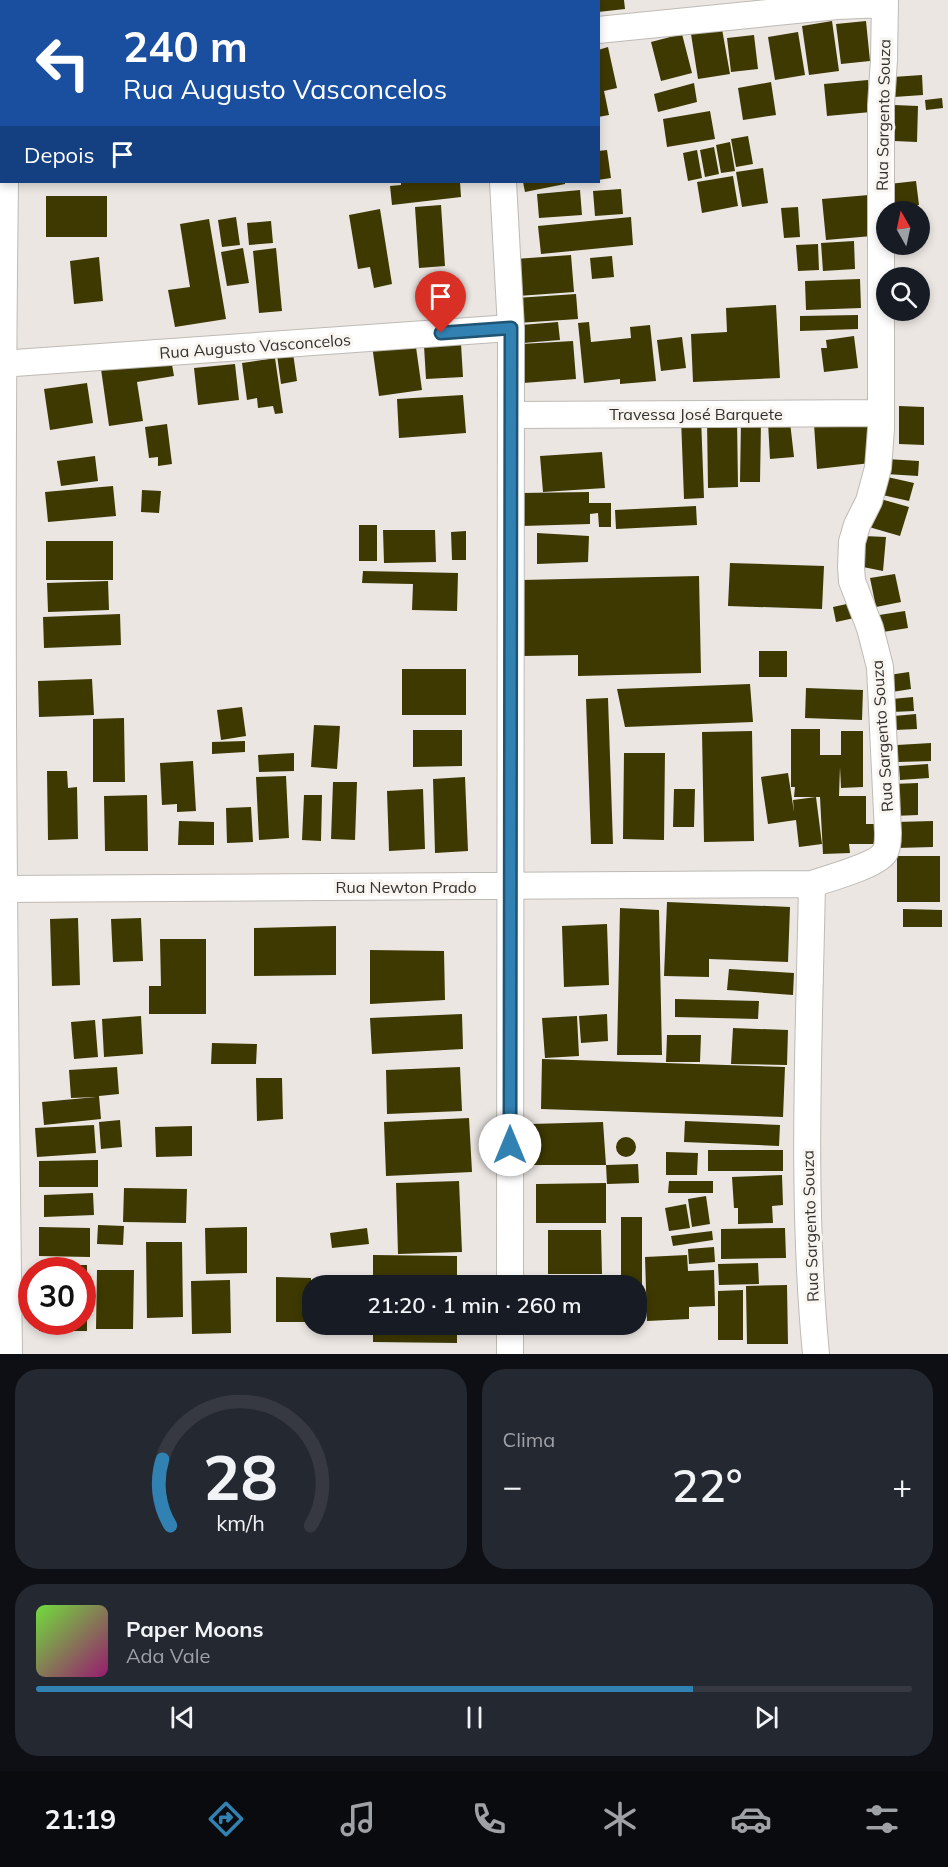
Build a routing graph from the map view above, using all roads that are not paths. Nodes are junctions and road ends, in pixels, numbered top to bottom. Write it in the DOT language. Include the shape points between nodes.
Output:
graph roads {
  1 [pos="885,2"];
  2 [pos="600,30"];
  3 [pos="5,183"];
  4 [pos="503,183"];
  5 [pos="511,328"];
  6 [pos="0,364"];
  7 [pos="881,413"];
  8 [pos="511,415"];
  9 [pos="812,884"];
  10 [pos="509,887"];
  11 [pos="1,889"];
  12 [pos="510,1275"];
  13 [pos="510,1335"];
  14 [pos="9,1354"];
  15 [pos="510,1354"];
  16 [pos="816,1354"];
  1 -- 2 [label="street, Rua Sargento Souza"];
  1 -- 7 [label="street, Rua Sargento Souza"];
  3 -- 6 [label="street"];
  4 -- 5 [label="street"];
  5 -- 6 [label="street, Rua Augusto Vasconcelos"];
  5 -- 8 [label="street"];
  6 -- 11 [label="street"];
  7 -- 8 [label="street, Travessa José Barquete"];
  7 -- 9 [label="street, Rua Sargento Souza" via="878,468 852,542 851,567 880,667 887,849 872,863"];
  8 -- 10 [label="street"];
  9 -- 10 [label="street, Rua Newton Prado"];
  9 -- 16 [label="street, Rua Sargento Souza" via="807,1232"];
  10 -- 11 [label="street, Rua Newton Prado"];
  10 -- 12 [label="street"];
  11 -- 14 [label="street"];
  13 -- 15 [label="street"];
}
